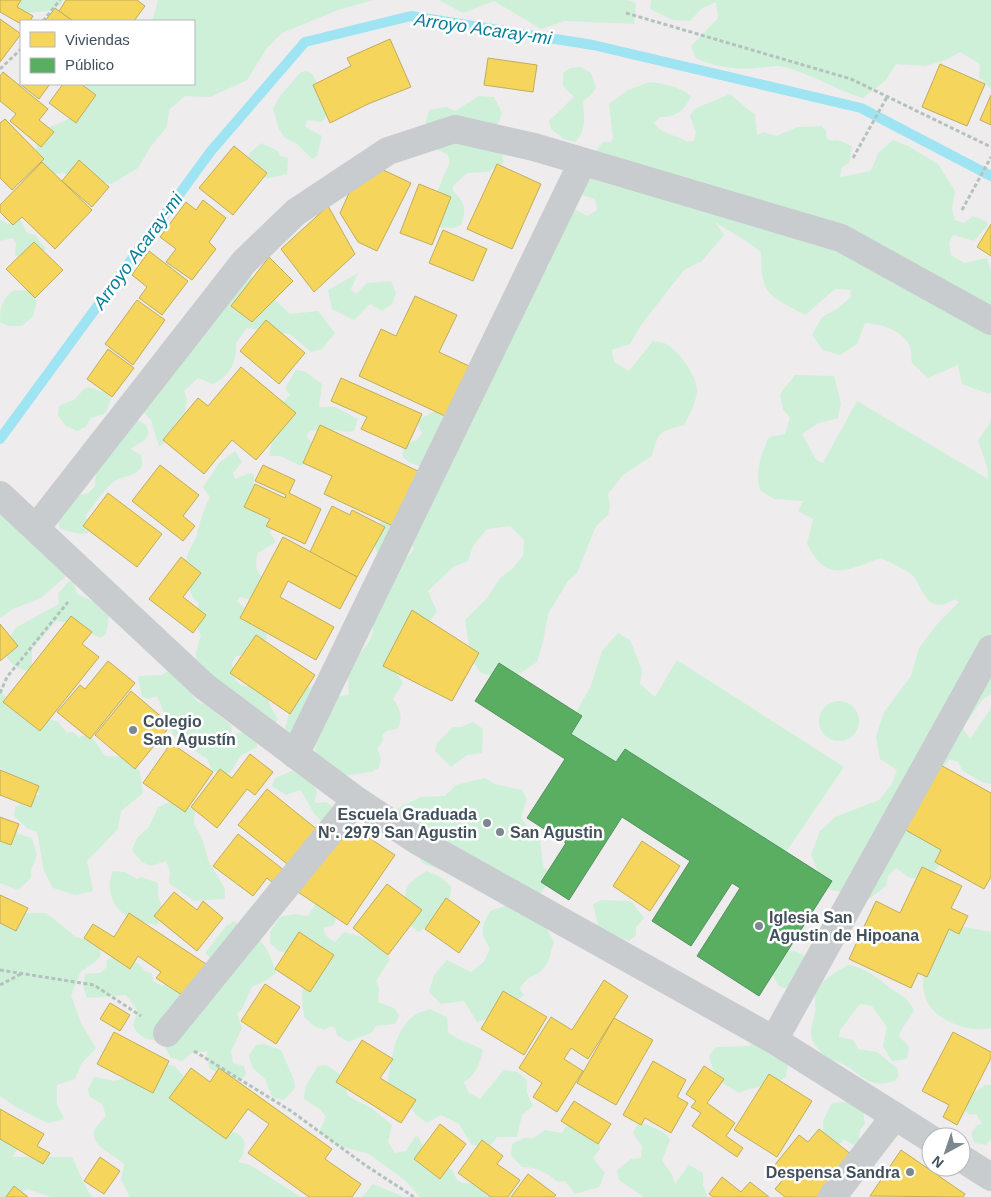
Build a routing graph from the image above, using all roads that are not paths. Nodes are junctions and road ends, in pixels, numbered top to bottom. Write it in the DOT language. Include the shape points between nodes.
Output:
graph roads {
  1 [pos="582,162"];
  2 [pos="991,321"];
  3 [pos="8,502"];
  4 [pos="36,528"];
  5 [pos="991,649"];
  6 [pos="295,755"];
  7 [pos="356,800"];
  8 [pos="167,1033"];
  9 [pos="774,1040"];
  10 [pos="895,1116"];
  11 [pos="921,1132"];
  12 [pos="971,1164"];
  13 [pos="991,1177"];
  14 [pos="832,1197"];
  1 -- 2 [label="street" via="841,238"];
  1 -- 4 [label="street" via="534,146 455,129 388,151 304,207 244,262"];
  1 -- 6 [label="street"];
  3 -- 4 [label="street"];
  4 -- 6 [label="street" via="204,686"];
  5 -- 9 [label="street"];
  6 -- 7 [label="street"];
  7 -- 8 [label="street"];
  7 -- 9 [label="street" via="418,841"];
  9 -- 10 [label="street"];
  10 -- 11 [label="street"];
  10 -- 14 [label="street"];
  12 -- 13 [label="street"];
}
